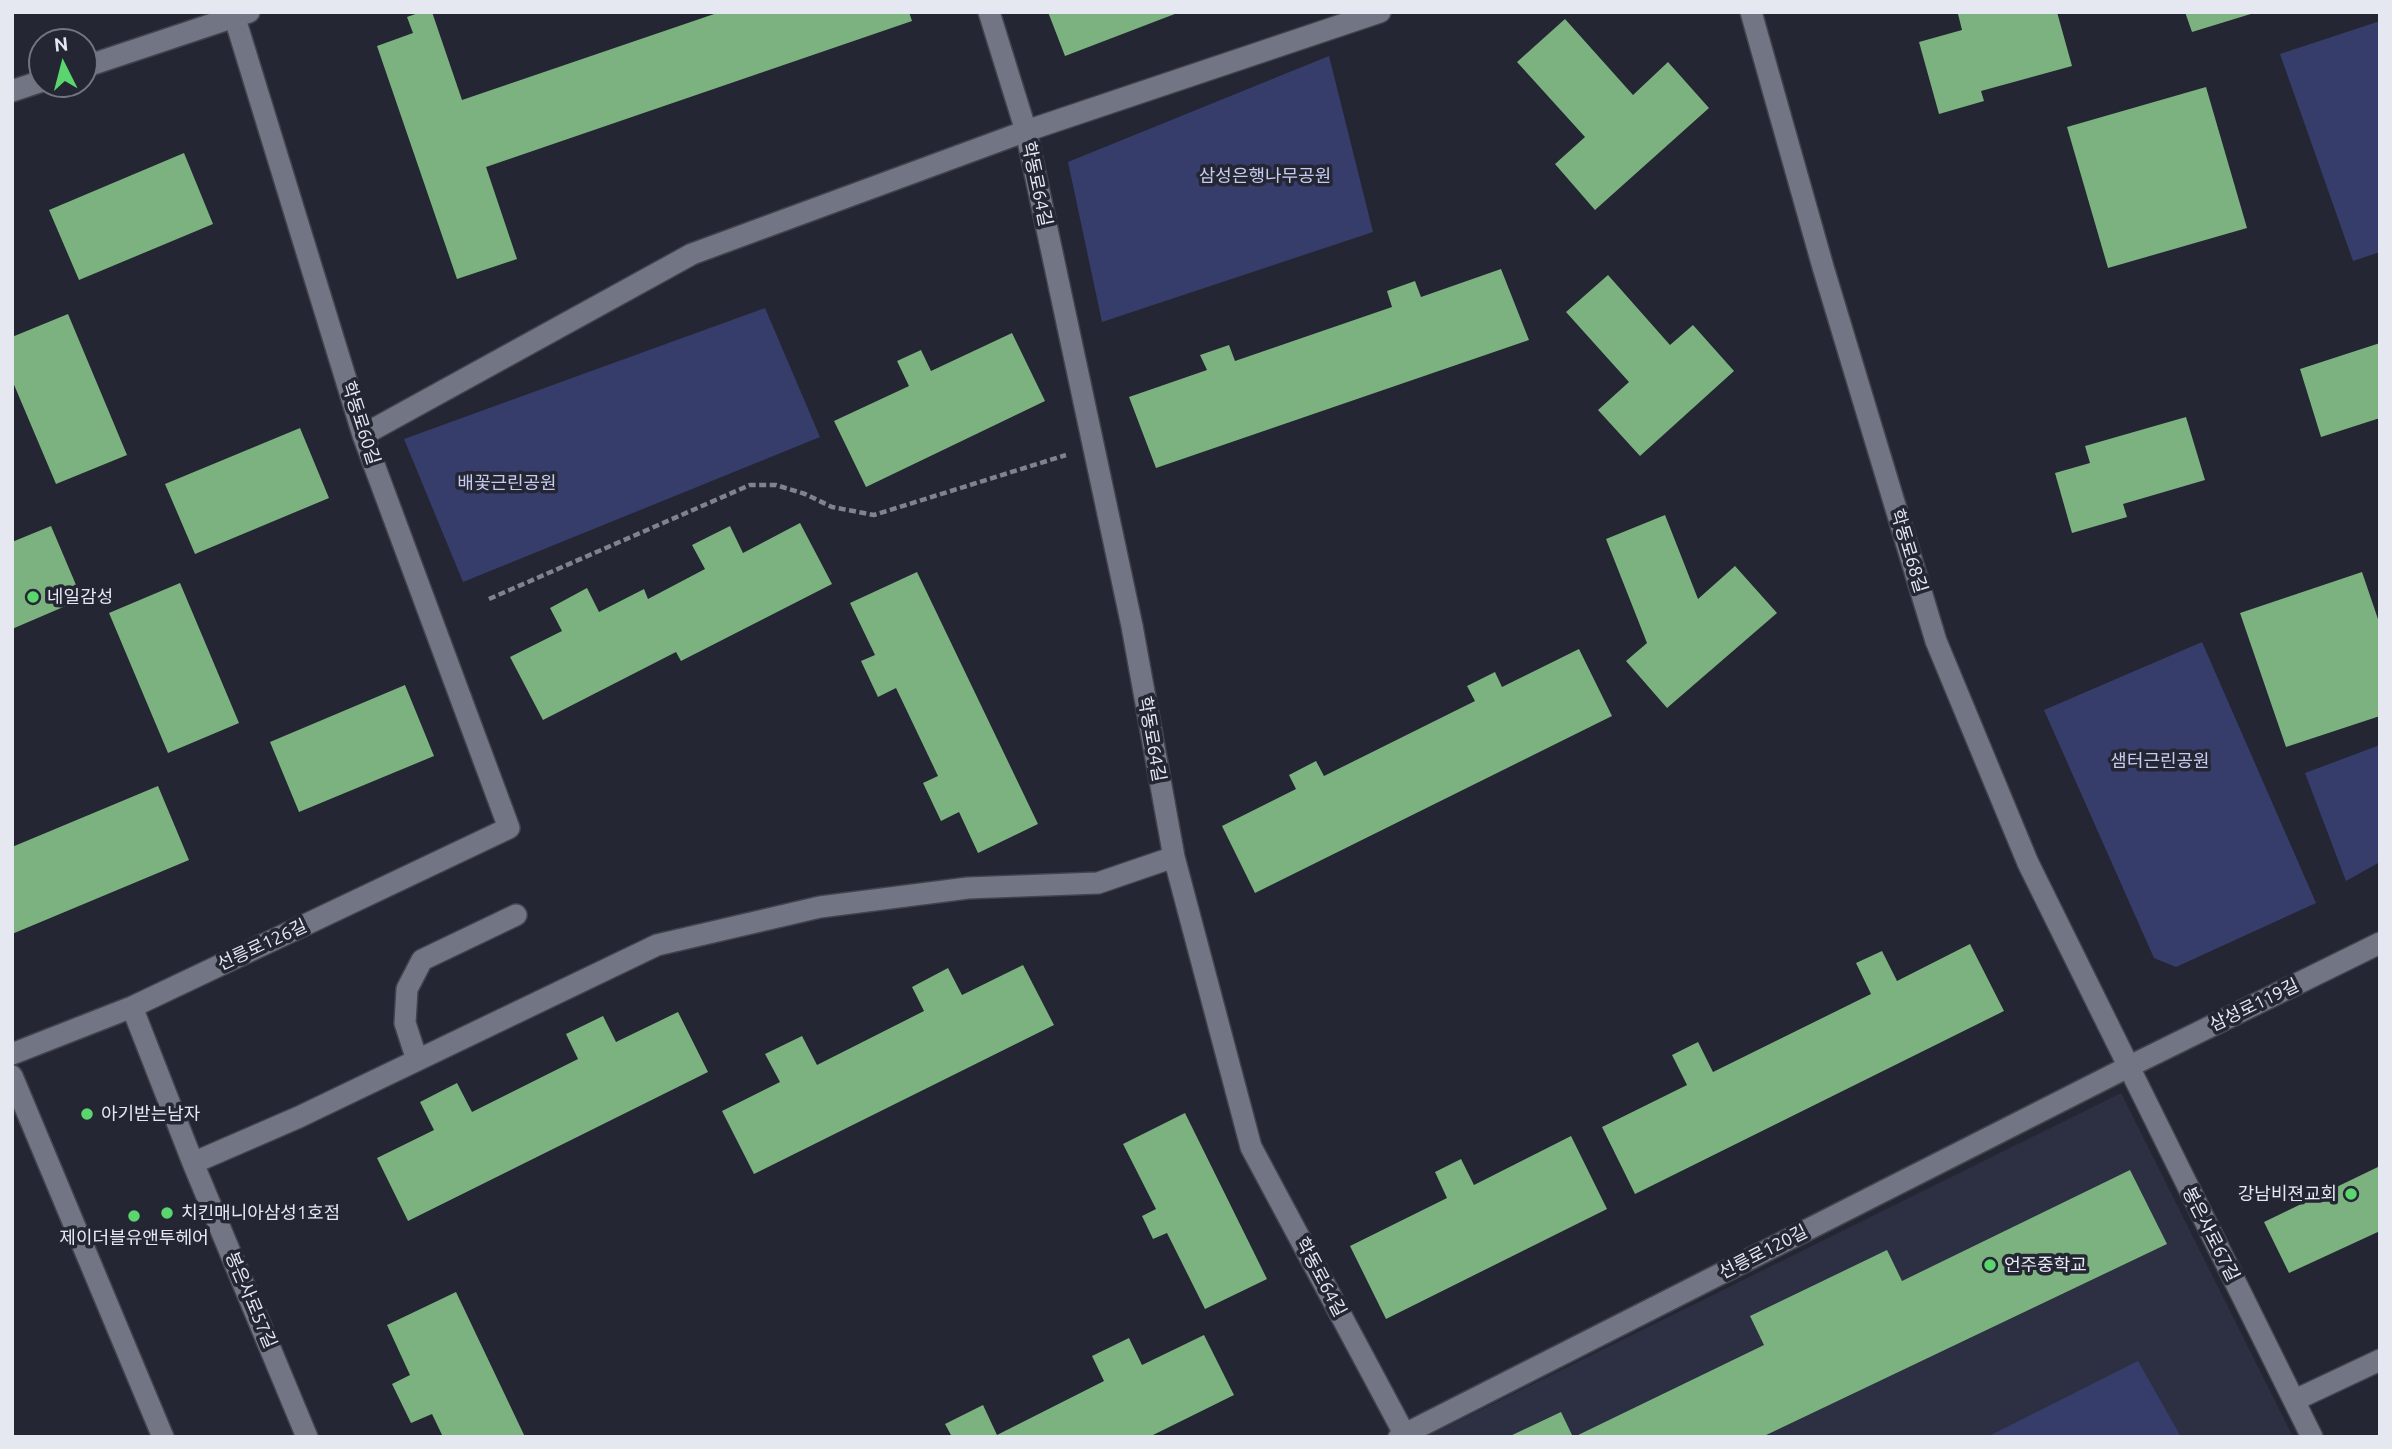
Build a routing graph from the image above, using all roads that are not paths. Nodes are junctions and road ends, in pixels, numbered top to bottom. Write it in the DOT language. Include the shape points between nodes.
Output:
graph roads {
  1 [pos="989,12"];
  2 [pos="1380,12"];
  3 [pos="1751,12"];
  4 [pos="239,14"];
  5 [pos="98,62"];
  6 [pos="1026,131"];
  7 [pos="363,435"];
  8 [pos="509,828"];
  9 [pos="1174,857"];
  10 [pos="516,915"];
  11 [pos="2380,943"];
  12 [pos="132,1007"];
  13 [pos="12,1054"];
  14 [pos="417,1060"];
  15 [pos="2128,1067"];
  16 [pos="12,1076"];
  17 [pos="193,1163"];
  18 [pos="2380,1360"];
  19 [pos="2294,1400"];
  20 [pos="1403,1436"];
  21 [pos="163,1437"];
  22 [pos="307,1437"];
  23 [pos="2312,1437"];
  1 -- 6 [label="street, 학동로64길"];
  2 -- 6 [label="street"];
  3 -- 15 [label="street, 학동로68길" via="1936,641 2028,863"];
  4 -- 5 [label="street"];
  4 -- 7 [label="street, 학동로60길"];
  6 -- 7 [label="street" via="692,254"];
  6 -- 9 [label="street, 학동로64길" via="1132,626"];
  7 -- 8 [label="street, 학동로60길"];
  8 -- 12 [label="street, 선릉로126길"];
  9 -- 14 [label="street" via="1098,883 968,888 820,906 657,945"];
  9 -- 20 [label="street, 학동로64길" via="1251,1147"];
  10 -- 14 [label="street" via="422,960 407,989 405,1023"];
  11 -- 15 [label="street, 삼성로119길"];
  12 -- 13 [label="street, 선릉로126길"];
  12 -- 17 [label="street, 봉은사로57길"];
  14 -- 17 [label="street"];
  15 -- 19 [label="street, 봉은사로67길"];
  15 -- 20 [label="street, 선릉로120길"];
  16 -- 21 [label="street"];
  17 -- 22 [label="street, 봉은사로57길"];
  18 -- 19 [label="street"];
  19 -- 23 [label="street, 봉은사로67길"];
}
